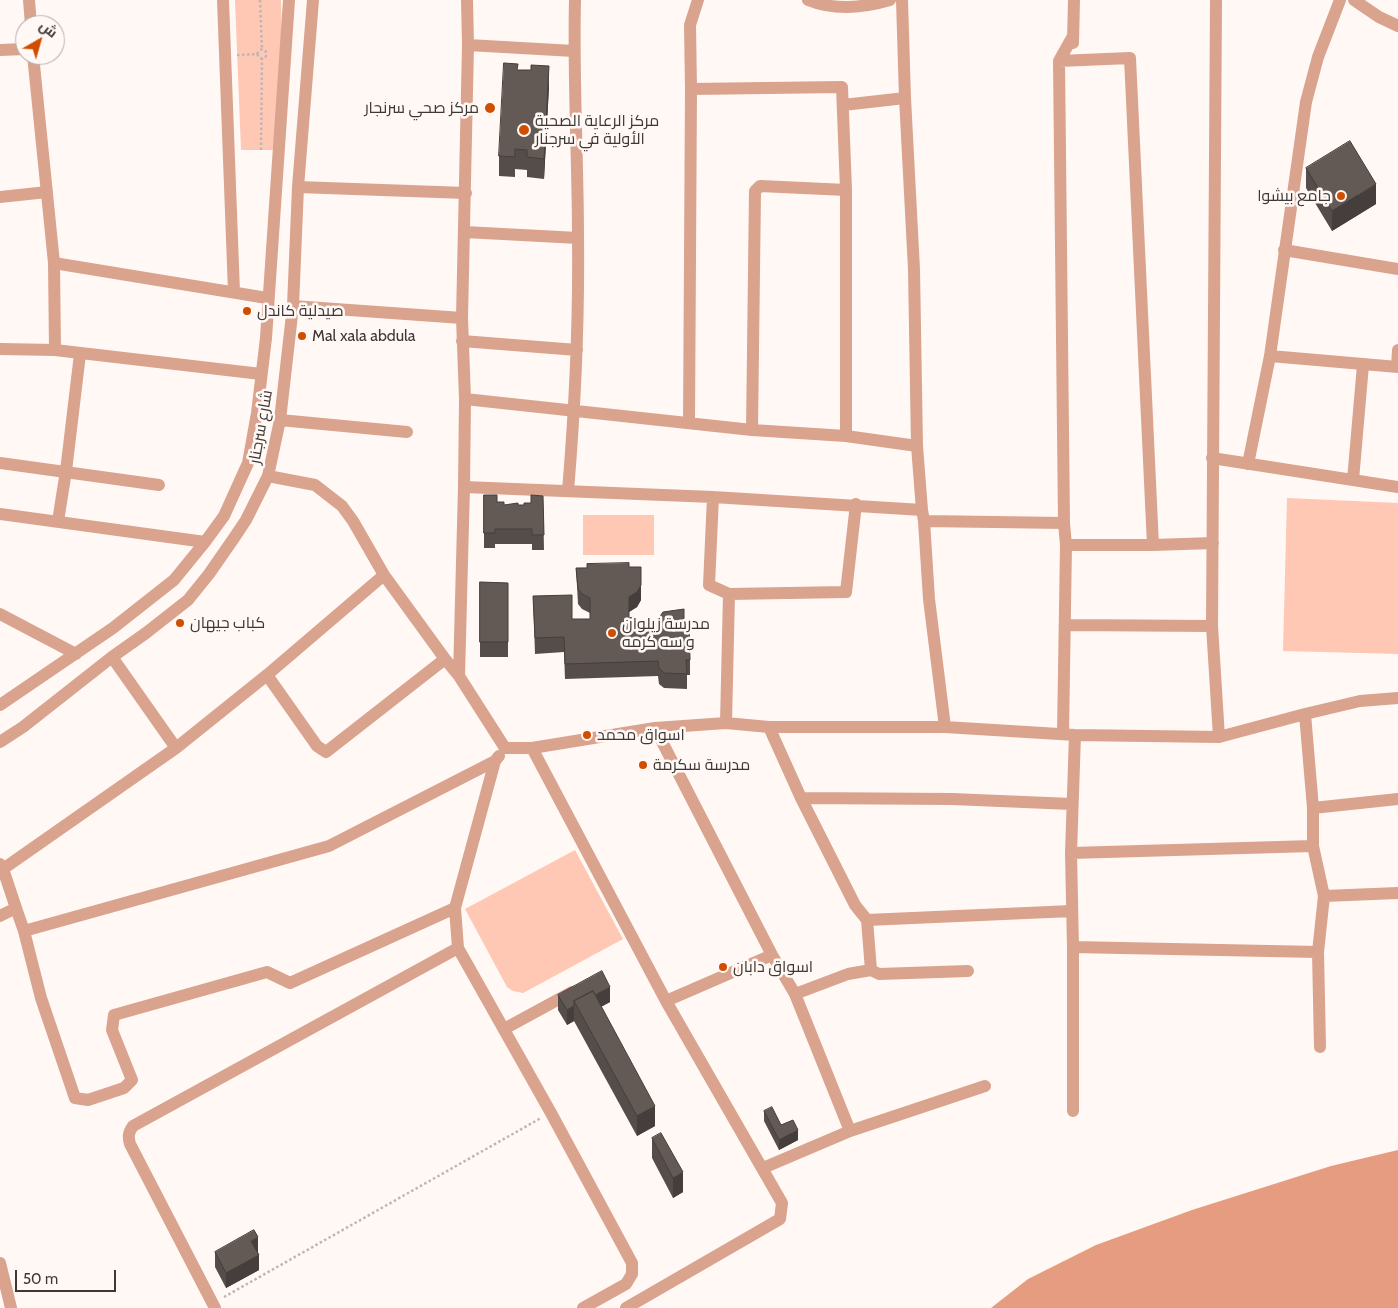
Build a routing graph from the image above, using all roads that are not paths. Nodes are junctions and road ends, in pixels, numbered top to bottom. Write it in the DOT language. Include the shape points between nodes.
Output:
graph roads {
  1 [pos="30,0"];
  2 [pos="223,0"];
  3 [pos="289,0"];
  4 [pos="313,0"];
  5 [pos="467,0"];
  6 [pos="575,0"];
  7 [pos="698,0"];
  8 [pos="808,0"];
  9 [pos="902,0"];
  10 [pos="1074,0"];
  11 [pos="1216,0"];
  12 [pos="1340,0"];
  13 [pos="1354,0"];
  14 [pos="882,1"];
  15 [pos="31,15"];
  16 [pos="1398,26"];
  17 [pos="1073,36"];
  18 [pos="468,45"];
  19 [pos="15,49"];
  20 [pos="0,50"];
  21 [pos="574,51"];
  22 [pos="1059,61"];
  23 [pos="1073,61"];
  24 [pos="35,65"];
  25 [pos="692,89"];
  26 [pos="904,98"];
  27 [pos="843,105"];
  28 [pos="298,187"];
  29 [pos="846,190"];
  30 [pos="47,192"];
  31 [pos="466,193"];
  32 [pos="0,197"];
  33 [pos="465,232"];
  34 [pos="578,238"];
  35 [pos="1284,250"];
  36 [pos="54,263"];
  37 [pos="1398,269"];
  38 [pos="234,292"];
  39 [pos="267,298"];
  40 [pos="293,306"];
  41 [pos="462,318"];
  42 [pos="462,341"];
  43 [pos="0,348"];
  44 [pos="55,350"];
  45 [pos="577,350"];
  46 [pos="1398,350"];
  47 [pos="80,354"];
  48 [pos="1270,356"];
  49 [pos="1364,365"];
  50 [pos="1398,367"];
  51 [pos="261,374"];
  52 [pos="465,399"];
  53 [pos="574,411"];
  54 [pos="280,420"];
  55 [pos="689,423"];
  56 [pos="752,430"];
  57 [pos="407,432"];
  58 [pos="846,436"];
  59 [pos="917,446"];
  60 [pos="1212,458"];
  61 [pos="0,463"];
  62 [pos="1248,464"];
  63 [pos="66,471"];
  64 [pos="268,476"];
  65 [pos="1353,480"];
  66 [pos="159,485"];
  67 [pos="1398,486"];
  68 [pos="464,487"];
  69 [pos="568,491"];
  70 [pos="713,497"];
  71 [pos="856,504"];
  72 [pos="0,514"];
  73 [pos="923,515"];
  74 [pos="58,520"];
  75 [pos="1064,523"];
  76 [pos="205,542"];
  77 [pos="1213,543"];
  78 [pos="1066,545"];
  79 [pos="1153,546"];
  80 [pos="384,575"];
  81 [pos="729,594"];
  82 [pos="0,614"];
  83 [pos="1065,625"];
  84 [pos="1212,626"];
  85 [pos="76,654"];
  86 [pos="112,657"];
  87 [pos="445,660"];
  88 [pos="267,675"];
  89 [pos="459,676"];
  90 [pos="1398,698"];
  91 [pos="0,705"];
  92 [pos="1305,714"];
  93 [pos="726,724"];
  94 [pos="769,727"];
  95 [pos="945,727"];
  96 [pos="654,728"];
  97 [pos="1069,734"];
  98 [pos="1219,737"];
  99 [pos="0,742"];
  100 [pos="176,748"];
  101 [pos="505,748"];
  102 [pos="532,748"];
  103 [pos="496,761"];
  104 [pos="801,798"];
  105 [pos="1398,800"];
  106 [pos="1072,804"];
  107 [pos="1313,808"];
  108 [pos="1313,846"];
  109 [pos="1071,853"];
  110 [pos="1,868"];
  111 [pos="1398,893"];
  112 [pos="1324,896"];
  113 [pos="16,908"];
  114 [pos="454,908"];
  115 [pos="1072,911"];
  116 [pos="0,916"];
  117 [pos="867,920"];
  118 [pos="24,931"];
  119 [pos="1073,947"];
  120 [pos="458,948"];
  121 [pos="1318,952"];
  122 [pos="772,955"];
  123 [pos="871,970"];
  124 [pos="968,971"];
  125 [pos="582,986"];
  126 [pos="795,994"];
  127 [pos="666,1001"];
  128 [pos="504,1029"];
  129 [pos="1320,1047"];
  130 [pos="985,1086"];
  131 [pos="1073,1111"];
  132 [pos="850,1131"];
  133 [pos="763,1168"];
  134 [pos="0,1263"];
  135 [pos="214,1306"];
  136 [pos="11,1308"];
  137 [pos="583,1308"];
  138 [pos="626,1308"];
  1 -- 15 [label="street"];
  2 -- 38 [label="street"];
  3 -- 39 [label="street, شارع سرجنار"];
  4 -- 28 [label="street, شارع سرجنار"];
  5 -- 18 [label="street"];
  6 -- 21 [label="street"];
  7 -- 25 [label="street" via="690,25"];
  8 -- 14 [label="street" via="837,7"];
  9 -- 26 [label="street"];
  10 -- 17 [label="street"];
  11 -- 60 [label="street"];
  12 -- 35 [label="street" via="1310,86"];
  13 -- 16 [label="street"];
  17 -- 22 [label="street"];
  17 -- 23 [label="street"];
  18 -- 21 [label="street"];
  18 -- 31 [label="street"];
  19 -- 20 [label="street"];
  21 -- 34 [label="street"];
  22 -- 23 [label="street"];
  22 -- 75 [label="street"];
  23 -- 79 [label="street" via="1130,58"];
  24 -- 30 [label="street"];
  25 -- 27 [label="street" via="842,87"];
  25 -- 55 [label="street"];
  26 -- 27 [label="street"];
  26 -- 59 [label="street" via="914,269"];
  27 -- 29 [label="street"];
  28 -- 31 [label="street"];
  28 -- 40 [label="street, شارع سرجنار"];
  29 -- 56 [label="street" via="760,186 755,191"];
  29 -- 58 [label="street"];
  30 -- 32 [label="street"];
  30 -- 36 [label="street"];
  31 -- 33 [label="street"];
  33 -- 34 [label="street"];
  33 -- 41 [label="street"];
  34 -- 45 [label="street"];
  35 -- 37 [label="street"];
  35 -- 48 [label="street"];
  36 -- 38 [label="street"];
  36 -- 44 [label="street"];
  38 -- 39 [label="street"];
  39 -- 51 [label="street, شارع سرجنار"];
  40 -- 41 [label="street"];
  40 -- 54 [label="street, شارع سرجنار"];
  41 -- 42 [label="street"];
  42 -- 45 [label="street"];
  42 -- 52 [label="street"];
  43 -- 44 [label="street"];
  44 -- 47 [label="street"];
  45 -- 53 [label="street"];
  46 -- 50 [label="street"];
  47 -- 51 [label="street"];
  47 -- 63 [label="street"];
  48 -- 49 [label="street"];
  48 -- 62 [label="street"];
  49 -- 50 [label="street"];
  49 -- 65 [label="street"];
  51 -- 76 [label="street, شارع سرجنار" via="248,463 224,516"];
  52 -- 53 [label="street"];
  52 -- 68 [label="street"];
  53 -- 55 [label="street"];
  53 -- 69 [label="street"];
  54 -- 57 [label="street"];
  54 -- 64 [label="street, شارع سرجنار"];
  55 -- 56 [label="street"];
  56 -- 58 [label="street"];
  58 -- 59 [label="street"];
  59 -- 73 [label="street"];
  60 -- 62 [label="street"];
  60 -- 77 [label="street"];
  61 -- 63 [label="street"];
  62 -- 65 [label="street"];
  63 -- 66 [label="street"];
  63 -- 74 [label="street"];
  64 -- 80 [label="street" via="315,485 329,494 342,506"];
  64 -- 86 [label="street, شارع سرجنار" via="246,520 197,589 171,615"];
  65 -- 67 [label="street"];
  68 -- 69 [label="street"];
  68 -- 89 [label="street"];
  69 -- 70 [label="street"];
  70 -- 71 [label="street"];
  70 -- 81 [label="street" via="709,585"];
  71 -- 73 [label="street"];
  71 -- 81 [label="street" via="846,592"];
  72 -- 74 [label="street"];
  73 -- 75 [label="street"];
  73 -- 95 [label="street" via="929,599"];
  74 -- 76 [label="street"];
  75 -- 78 [label="street"];
  76 -- 85 [label="street, شارع سرجنار" via="174,580"];
  77 -- 79 [label="street"];
  77 -- 84 [label="street"];
  78 -- 79 [label="street"];
  78 -- 83 [label="street"];
  80 -- 87 [label="street"];
  80 -- 88 [label="street"];
  81 -- 93 [label="street"];
  82 -- 85 [label="street"];
  83 -- 84 [label="street"];
  83 -- 97 [label="street"];
  84 -- 98 [label="street"];
  85 -- 91 [label="street, شارع سرجنار"];
  86 -- 99 [label="street, شارع سرجنار"];
  86 -- 100 [label="street"];
  87 -- 88 [label="street" via="326,752 316,746"];
  87 -- 89 [label="street"];
  88 -- 100 [label="street"];
  89 -- 101 [label="street"];
  90 -- 92 [label="street" via="1360,701"];
  92 -- 98 [label="street"];
  92 -- 107 [label="street"];
  93 -- 94 [label="street"];
  93 -- 96 [label="street"];
  94 -- 95 [label="street"];
  94 -- 104 [label="street"];
  95 -- 97 [label="street"];
  96 -- 102 [label="street"];
  96 -- 122 [label="street"];
  97 -- 98 [label="street"];
  97 -- 106 [label="street"];
  100 -- 110 [label="street"];
  101 -- 102 [label="street"];
  101 -- 103 [label="street"];
  102 -- 127 [label="street"];
  103 -- 114 [label="street"];
  103 -- 118 [label="street" via="329,846"];
  104 -- 106 [label="street"];
  104 -- 117 [label="street" via="855,905"];
  105 -- 107 [label="street"];
  106 -- 109 [label="street"];
  107 -- 108 [label="street"];
  108 -- 109 [label="street"];
  108 -- 112 [label="street"];
  109 -- 115 [label="street"];
  110 -- 113 [label="street"];
  111 -- 112 [label="street"];
  112 -- 121 [label="street"];
  113 -- 116 [label="street"];
  113 -- 118 [label="street"];
  114 -- 118 [label="street" via="290,982 267,972 114,1015 112,1030 132,1080 124,1088 88,1100 75,1098 41,998"];
  114 -- 120 [label="street"];
  115 -- 117 [label="street"];
  115 -- 119 [label="street"];
  117 -- 123 [label="street"];
  119 -- 121 [label="street"];
  119 -- 131 [label="street"];
  120 -- 128 [label="street"];
  120 -- 135 [label="street" via="133,1126 128,1138 130,1144"];
  121 -- 129 [label="street"];
  122 -- 126 [label="street"];
  122 -- 127 [label="street"];
  123 -- 124 [label="street" via="878,974"];
  123 -- 126 [label="street" via="848,974"];
  125 -- 128 [label="street"];
  126 -- 132 [label="street"];
  127 -- 133 [label="street"];
  128 -- 137 [label="street" via="632,1263 632,1274 626,1284"];
  130 -- 132 [label="street"];
  132 -- 133 [label="street"];
  133 -- 138 [label="street" via="782,1203 780,1219"];
  134 -- 136 [label="street"];
}
